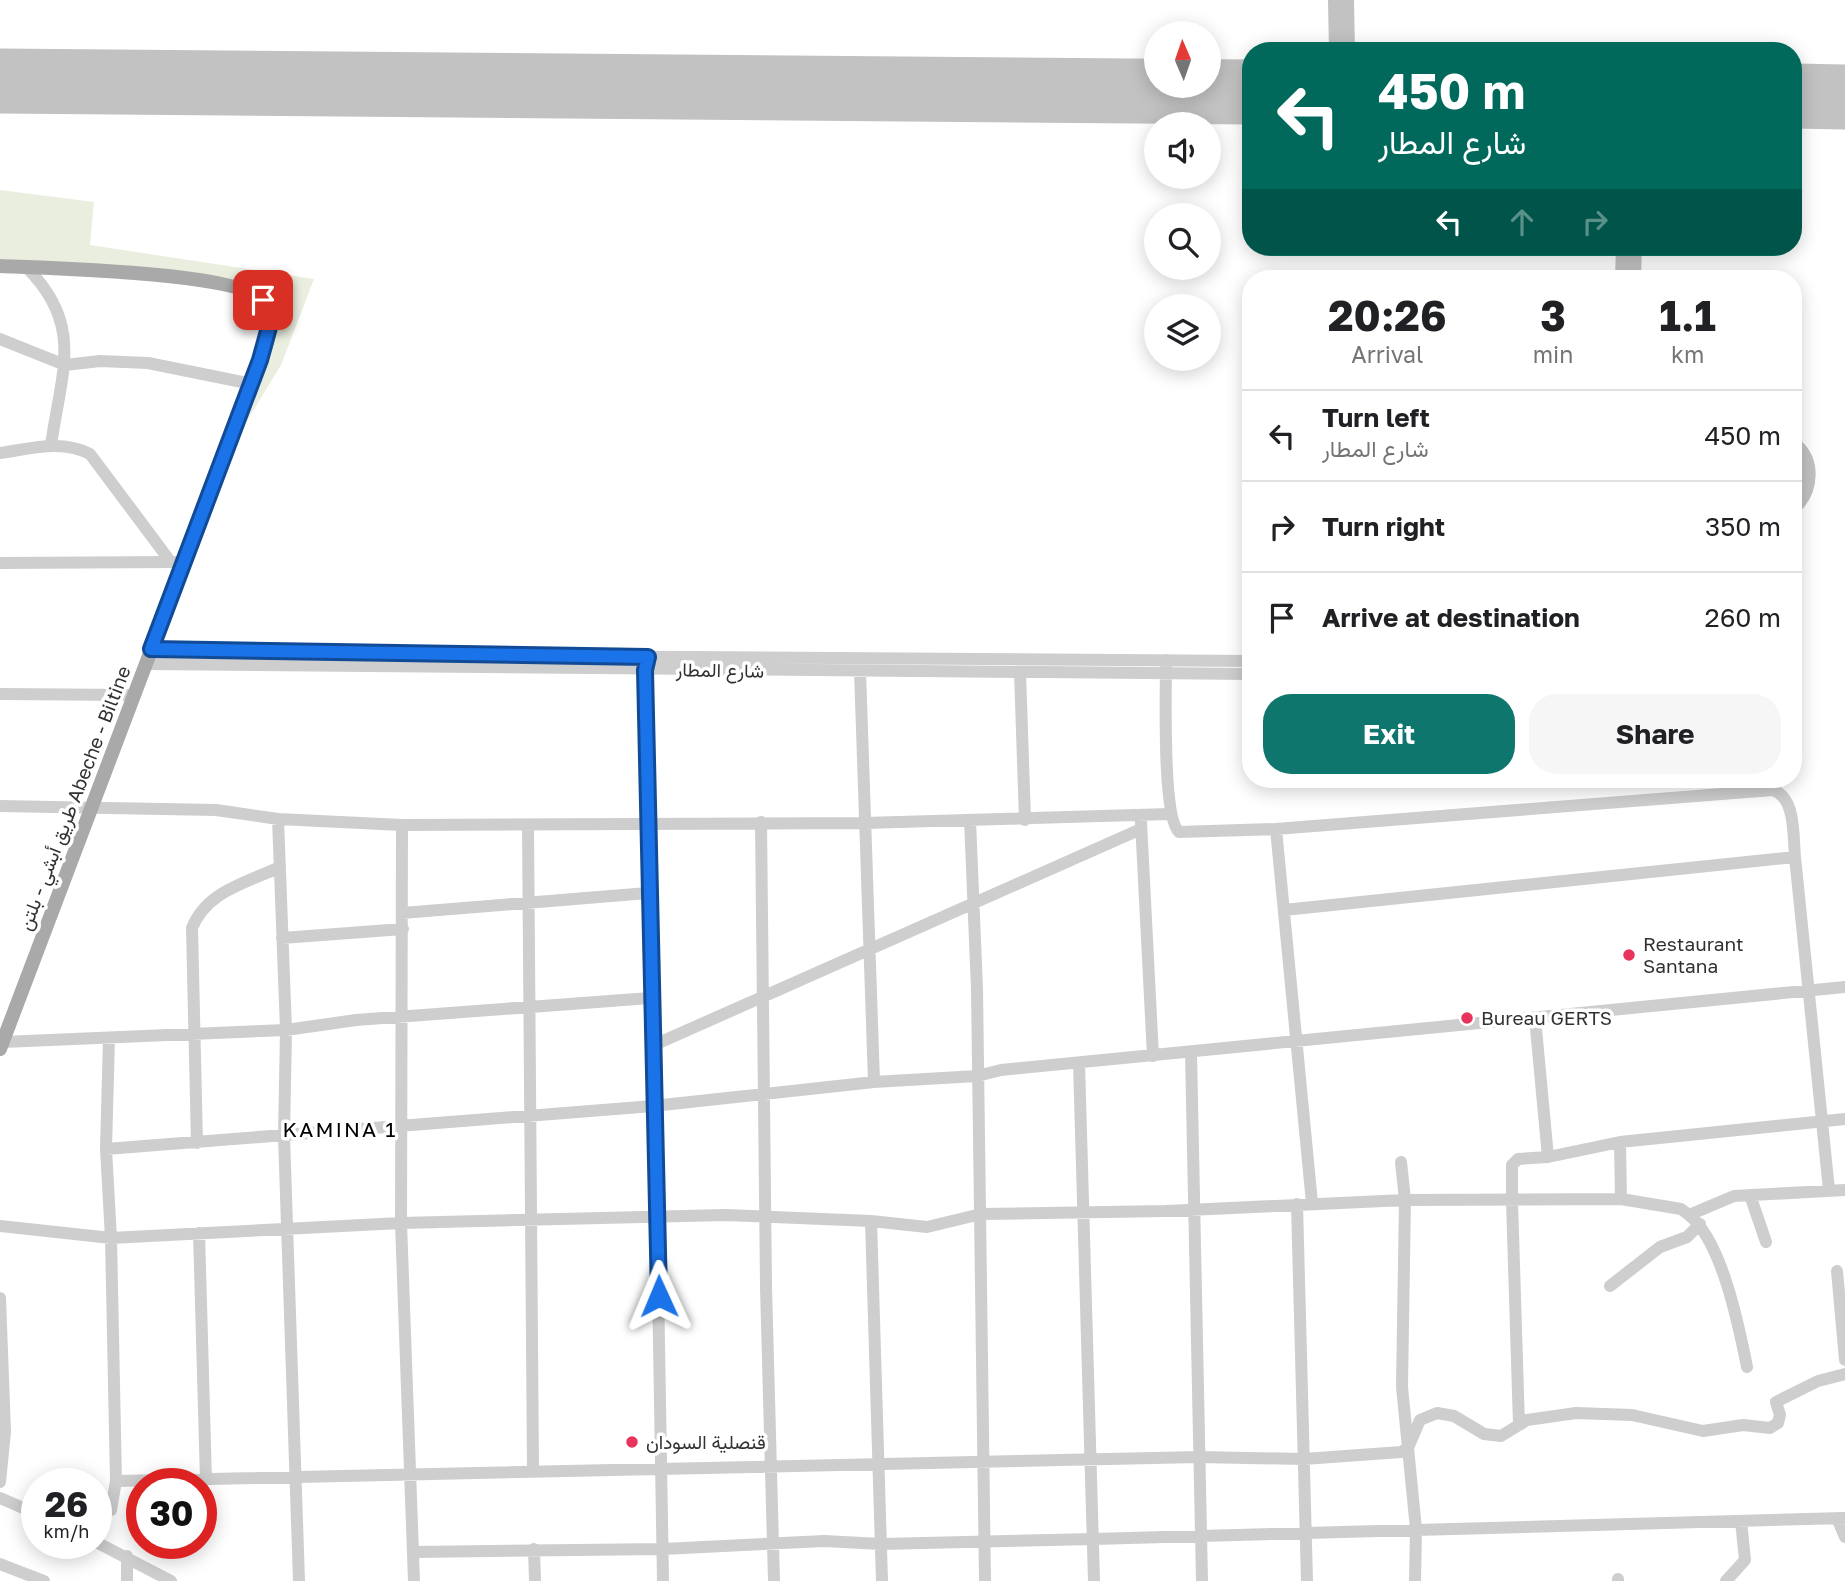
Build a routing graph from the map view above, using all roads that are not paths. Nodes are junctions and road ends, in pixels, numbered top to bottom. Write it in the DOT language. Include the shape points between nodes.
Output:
graph roads {
  1 [pos="0,266"];
  2 [pos="26,267"];
  3 [pos="0,339"];
  4 [pos="65,365"];
  5 [pos="252,384"];
  6 [pos="51,445"];
  7 [pos="0,453"];
  8 [pos="176,562"];
  9 [pos="0,563"];
  10 [pos="151,649"];
  11 [pos="370,660"];
  12 [pos="1166,660"];
  13 [pos="1242,661"];
  14 [pos="646,663"];
  15 [pos="146,664"];
  16 [pos="860,671"];
  17 [pos="1020,673"];
  18 [pos="1166,674"];
  19 [pos="1242,674"];
  20 [pos="0,694"];
  21 [pos="133,695"];
  22 [pos="0,806"];
  23 [pos="92,808"];
  24 [pos="1170,814"];
  25 [pos="1141,815"];
  26 [pos="278,819"];
  27 [pos="970,820"];
  28 [pos="1025,820"];
  29 [pos="761,822"];
  30 [pos="865,823"];
  31 [pos="646,824"];
  32 [pos="402,825"];
  33 [pos="528,825"];
  34 [pos="1141,829"];
  35 [pos="1276,829"];
  36 [pos="1795,857"];
  37 [pos="280,867"];
  38 [pos="648,893"];
  39 [pos="527,901"];
  40 [pos="972,905"];
  41 [pos="1284,910"];
  42 [pos="402,913"];
  43 [pos="403,929"];
  44 [pos="282,939"];
  45 [pos="870,948"];
  46 [pos="1845,987"];
  47 [pos="1810,990"];
  48 [pos="764,995"];
  49 [pos="650,998"];
  50 [pos="530,1008"];
  51 [pos="402,1017"];
  52 [pos="1535,1018"];
  53 [pos="286,1030"];
  54 [pos="196,1035"];
  55 [pos="109,1038"];
  56 [pos="1297,1043"];
  57 [pos="1,1045"];
  58 [pos="654,1045"];
  59 [pos="1191,1053"];
  60 [pos="1153,1056"];
  61 [pos="1079,1063"];
  62 [pos="977,1076"];
  63 [pos="874,1082"];
  64 [pos="764,1094"];
  65 [pos="653,1106"];
  66 [pos="531,1114"];
  67 [pos="1845,1119"];
  68 [pos="1820,1121"];
  69 [pos="402,1124"];
  70 [pos="284,1136"];
  71 [pos="1620,1142"];
  72 [pos="197,1143"];
  73 [pos="106,1149"];
  74 [pos="1548,1157"];
  75 [pos="1401,1162"];
  76 [pos="1829,1190"];
  77 [pos="1845,1190"];
  78 [pos="1750,1195"];
  79 [pos="1621,1199"];
  80 [pos="1405,1200"];
  81 [pos="1512,1202"];
  82 [pos="1312,1203"];
  83 [pos="1297,1204"];
  84 [pos="1193,1210"];
  85 [pos="1083,1212"];
  86 [pos="981,1214"];
  87 [pos="1689,1215"];
  88 [pos="765,1216"];
  89 [pos="657,1218"];
  90 [pos="871,1221"];
  91 [pos="532,1222"];
  92 [pos="401,1223"];
  93 [pos="1700,1224"];
  94 [pos="0,1226"];
  95 [pos="288,1228"];
  96 [pos="199,1234"];
  97 [pos="111,1238"];
  98 [pos="1766,1242"];
  99 [pos="1837,1271"];
  100 [pos="1610,1286"];
  101 [pos="0,1298"];
  102 [pos="1845,1360"];
  103 [pos="1746,1367"];
  104 [pos="1845,1374"];
  105 [pos="1519,1425"];
  106 [pos="1408,1448"];
  107 [pos="1199,1457"];
  108 [pos="1304,1459"];
  109 [pos="1090,1460"];
  110 [pos="985,1462"];
  111 [pos="771,1465"];
  112 [pos="877,1465"];
  113 [pos="206,1468"];
  114 [pos="661,1469"];
  115 [pos="533,1471"];
  116 [pos="410,1474"];
  117 [pos="295,1479"];
  118 [pos="217,1480"];
  119 [pos="116,1481"];
  120 [pos="126,1481"];
  121 [pos="0,1482"];
  122 [pos="0,1498"];
  123 [pos="112,1504"];
  124 [pos="21,1507"];
  125 [pos="1841,1518"];
  126 [pos="1741,1521"];
  127 [pos="1416,1529"];
  128 [pos="1305,1532"];
  129 [pos="1200,1535"];
  130 [pos="1845,1537"];
  131 [pos="1093,1539"];
  132 [pos="984,1541"];
  133 [pos="773,1543"];
  134 [pos="880,1544"];
  135 [pos="534,1549"];
  136 [pos="663,1549"];
  137 [pos="414,1552"];
  138 [pos="127,1559"];
  139 [pos="132,1559"];
  140 [pos="0,1564"];
  141 [pos="44,1581"];
  142 [pos="127,1581"];
  143 [pos="171,1581"];
  144 [pos="299,1581"];
  145 [pos="414,1581"];
  146 [pos="536,1581"];
  147 [pos="663,1581"];
  148 [pos="774,1581"];
  149 [pos="882,1581"];
  150 [pos="985,1581"];
  151 [pos="1094,1581"];
  152 [pos="1202,1581"];
  153 [pos="1307,1581"];
  154 [pos="1415,1581"];
  155 [pos="1726,1581"];
  1 -- 2 [label="main road, طريق أبشي - بلتن Abeche - Biltine"];
  2 -- 4 [label="street" via="55,301"];
  2 -- 5 [label="main road, طريق أبشي - بلتن Abeche - Biltine" via="205,281 254,293 263,300 271,320"];
  3 -- 4 [label="street"];
  4 -- 5 [label="street" via="148,363"];
  4 -- 6 [label="street"];
  5 -- 8 [label="main road, طريق أبشي - بلتن Abeche - Biltine"];
  6 -- 7 [label="street"];
  6 -- 8 [label="street" via="90,454"];
  8 -- 9 [label="street"];
  8 -- 10 [label="main road, طريق أبشي - بلتن Abeche - Biltine"];
  10 -- 11 [label="street, شارع المطار"];
  10 -- 15 [label="main road, طريق أبشي - بلتن Abeche - Biltine"];
  11 -- 14 [label="street, شارع المطار"];
  11 -- 15 [label="street, شارع المطار"];
  12 -- 13 [label="street, شارع المطار"];
  12 -- 14 [label="street, شارع المطار"];
  12 -- 18 [label="street"];
  14 -- 16 [label="street, شارع المطار"];
  14 -- 31 [label="street"];
  15 -- 21 [label="main road, طريق أبشي - بلتن Abeche - Biltine"];
  16 -- 17 [label="street, شارع المطار"];
  16 -- 30 [label="street"];
  17 -- 18 [label="street, شارع المطار"];
  17 -- 28 [label="street"];
  18 -- 19 [label="street, شارع المطار"];
  18 -- 24 [label="street"];
  20 -- 21 [label="street"];
  21 -- 23 [label="main road, طريق أبشي - بلتن Abeche - Biltine"];
  22 -- 23 [label="street"];
  23 -- 26 [label="street" via="216,810"];
  23 -- 57 [label="main road, طريق أبشي - بلتن Abeche - Biltine"];
  24 -- 25 [label="street"];
  24 -- 35 [label="street" via="1174,828 1189,834"];
  25 -- 28 [label="street"];
  25 -- 34 [label="street"];
  26 -- 32 [label="street"];
  26 -- 37 [label="street"];
  27 -- 28 [label="street"];
  27 -- 30 [label="street"];
  27 -- 40 [label="street"];
  29 -- 30 [label="street"];
  29 -- 31 [label="street"];
  29 -- 48 [label="street"];
  30 -- 45 [label="street"];
  31 -- 33 [label="street"];
  31 -- 38 [label="street"];
  32 -- 33 [label="street"];
  32 -- 42 [label="street"];
  33 -- 39 [label="street"];
  34 -- 40 [label="street"];
  34 -- 60 [label="street"];
  35 -- 36 [label="street" via="1773,790 1784,796 1788,805"];
  35 -- 41 [label="street"];
  36 -- 41 [label="street"];
  36 -- 47 [label="street"];
  37 -- 44 [label="street"];
  37 -- 54 [label="street" via="212,898 198,913 192,928"];
  38 -- 39 [label="street"];
  38 -- 49 [label="street"];
  39 -- 42 [label="street"];
  39 -- 50 [label="street"];
  40 -- 45 [label="street"];
  40 -- 62 [label="street"];
  41 -- 56 [label="street"];
  42 -- 43 [label="street"];
  43 -- 44 [label="street"];
  43 -- 51 [label="street"];
  44 -- 53 [label="street"];
  45 -- 48 [label="street"];
  45 -- 63 [label="street"];
  46 -- 47 [label="street"];
  47 -- 52 [label="street"];
  47 -- 68 [label="street"];
  48 -- 58 [label="street"];
  48 -- 64 [label="street"];
  49 -- 50 [label="street"];
  49 -- 58 [label="street"];
  50 -- 51 [label="street"];
  50 -- 66 [label="street"];
  51 -- 53 [label="street"];
  51 -- 69 [label="street"];
  52 -- 56 [label="street"];
  52 -- 74 [label="street"];
  53 -- 54 [label="street"];
  53 -- 70 [label="street"];
  54 -- 55 [label="street"];
  54 -- 72 [label="street"];
  55 -- 57 [label="street"];
  55 -- 73 [label="street"];
  56 -- 59 [label="street"];
  56 -- 82 [label="street"];
  58 -- 65 [label="street"];
  59 -- 60 [label="street"];
  59 -- 84 [label="street"];
  60 -- 61 [label="street"];
  61 -- 62 [label="street"];
  61 -- 85 [label="street"];
  62 -- 63 [label="street"];
  62 -- 86 [label="street"];
  63 -- 64 [label="street"];
  64 -- 65 [label="street"];
  64 -- 88 [label="street"];
  65 -- 66 [label="street"];
  65 -- 89 [label="street"];
  66 -- 69 [label="street"];
  66 -- 91 [label="street"];
  67 -- 68 [label="street"];
  68 -- 71 [label="street"];
  68 -- 76 [label="street"];
  69 -- 70 [label="street"];
  69 -- 92 [label="street"];
  70 -- 72 [label="street"];
  70 -- 95 [label="street"];
  71 -- 74 [label="street"];
  71 -- 79 [label="street"];
  72 -- 73 [label="street"];
  73 -- 97 [label="street"];
  74 -- 81 [label="street" via="1518,1158 1512,1165"];
  75 -- 80 [label="street"];
  76 -- 77 [label="street"];
  76 -- 78 [label="street"];
  78 -- 87 [label="street" via="1734,1196"];
  78 -- 98 [label="street"];
  79 -- 81 [label="street"];
  79 -- 87 [label="street" via="1681,1209"];
  80 -- 81 [label="street"];
  80 -- 82 [label="street"];
  80 -- 106 [label="street" via="1402,1387"];
  81 -- 105 [label="street"];
  82 -- 83 [label="street"];
  83 -- 84 [label="street"];
  83 -- 108 [label="street"];
  84 -- 85 [label="street"];
  84 -- 107 [label="street"];
  85 -- 86 [label="street"];
  85 -- 109 [label="street"];
  86 -- 90 [label="street" via="933,1227"];
  86 -- 110 [label="street"];
  87 -- 93 [label="street"];
  88 -- 89 [label="street"];
  88 -- 90 [label="street"];
  88 -- 111 [label="street"];
  89 -- 91 [label="street"];
  89 -- 114 [label="street"];
  90 -- 112 [label="street"];
  91 -- 92 [label="street"];
  91 -- 115 [label="street"];
  92 -- 95 [label="street"];
  92 -- 116 [label="street"];
  93 -- 100 [label="street" via="1687,1237 1660,1247"];
  93 -- 103 [label="street" via="1732,1302"];
  94 -- 97 [label="street"];
  95 -- 96 [label="street"];
  95 -- 117 [label="street"];
  96 -- 97 [label="street"];
  96 -- 113 [label="street"];
  97 -- 119 [label="street"];
  99 -- 102 [label="street"];
  101 -- 121 [label="street" via="5,1432"];
  104 -- 105 [label="street" via="1818,1381 1776,1402 1780,1415 1770,1428 1743,1425 1703,1431 1606,1412 1545,1416"];
  105 -- 106 [label="street" via="1501,1436 1484,1434 1454,1416 1437,1413 1420,1420"];
  106 -- 108 [label="street"];
  106 -- 127 [label="street"];
  107 -- 108 [label="street"];
  107 -- 109 [label="street"];
  107 -- 129 [label="street"];
  108 -- 128 [label="street"];
  109 -- 110 [label="street"];
  109 -- 131 [label="street"];
  110 -- 112 [label="street"];
  110 -- 132 [label="street"];
  111 -- 112 [label="street"];
  111 -- 114 [label="street"];
  111 -- 133 [label="street"];
  112 -- 134 [label="street"];
  114 -- 115 [label="street"];
  114 -- 136 [label="street"];
  115 -- 116 [label="street"];
  116 -- 117 [label="street"];
  116 -- 137 [label="street"];
  117 -- 118 [label="street"];
  117 -- 144 [label="street"];
  119 -- 120 [label="street"];
  119 -- 123 [label="street"];
  122 -- 124 [label="street"];
  125 -- 126 [label="street"];
  125 -- 130 [label="street"];
  126 -- 127 [label="street"];
  126 -- 155 [label="street" via="1745,1560"];
  127 -- 128 [label="street"];
  127 -- 154 [label="street"];
  128 -- 129 [label="street"];
  128 -- 153 [label="street"];
  129 -- 131 [label="street"];
  129 -- 152 [label="street"];
  131 -- 132 [label="street"];
  131 -- 151 [label="street"];
  132 -- 134 [label="street"];
  132 -- 150 [label="street"];
  133 -- 134 [label="street"];
  133 -- 136 [label="street"];
  133 -- 148 [label="street"];
  134 -- 149 [label="street"];
  135 -- 136 [label="street"];
  135 -- 137 [label="street"];
  135 -- 146 [label="street"];
  136 -- 147 [label="street"];
  137 -- 145 [label="street"];
  138 -- 142 [label="street"];
  139 -- 143 [label="street"];
  140 -- 141 [label="street"];
}
